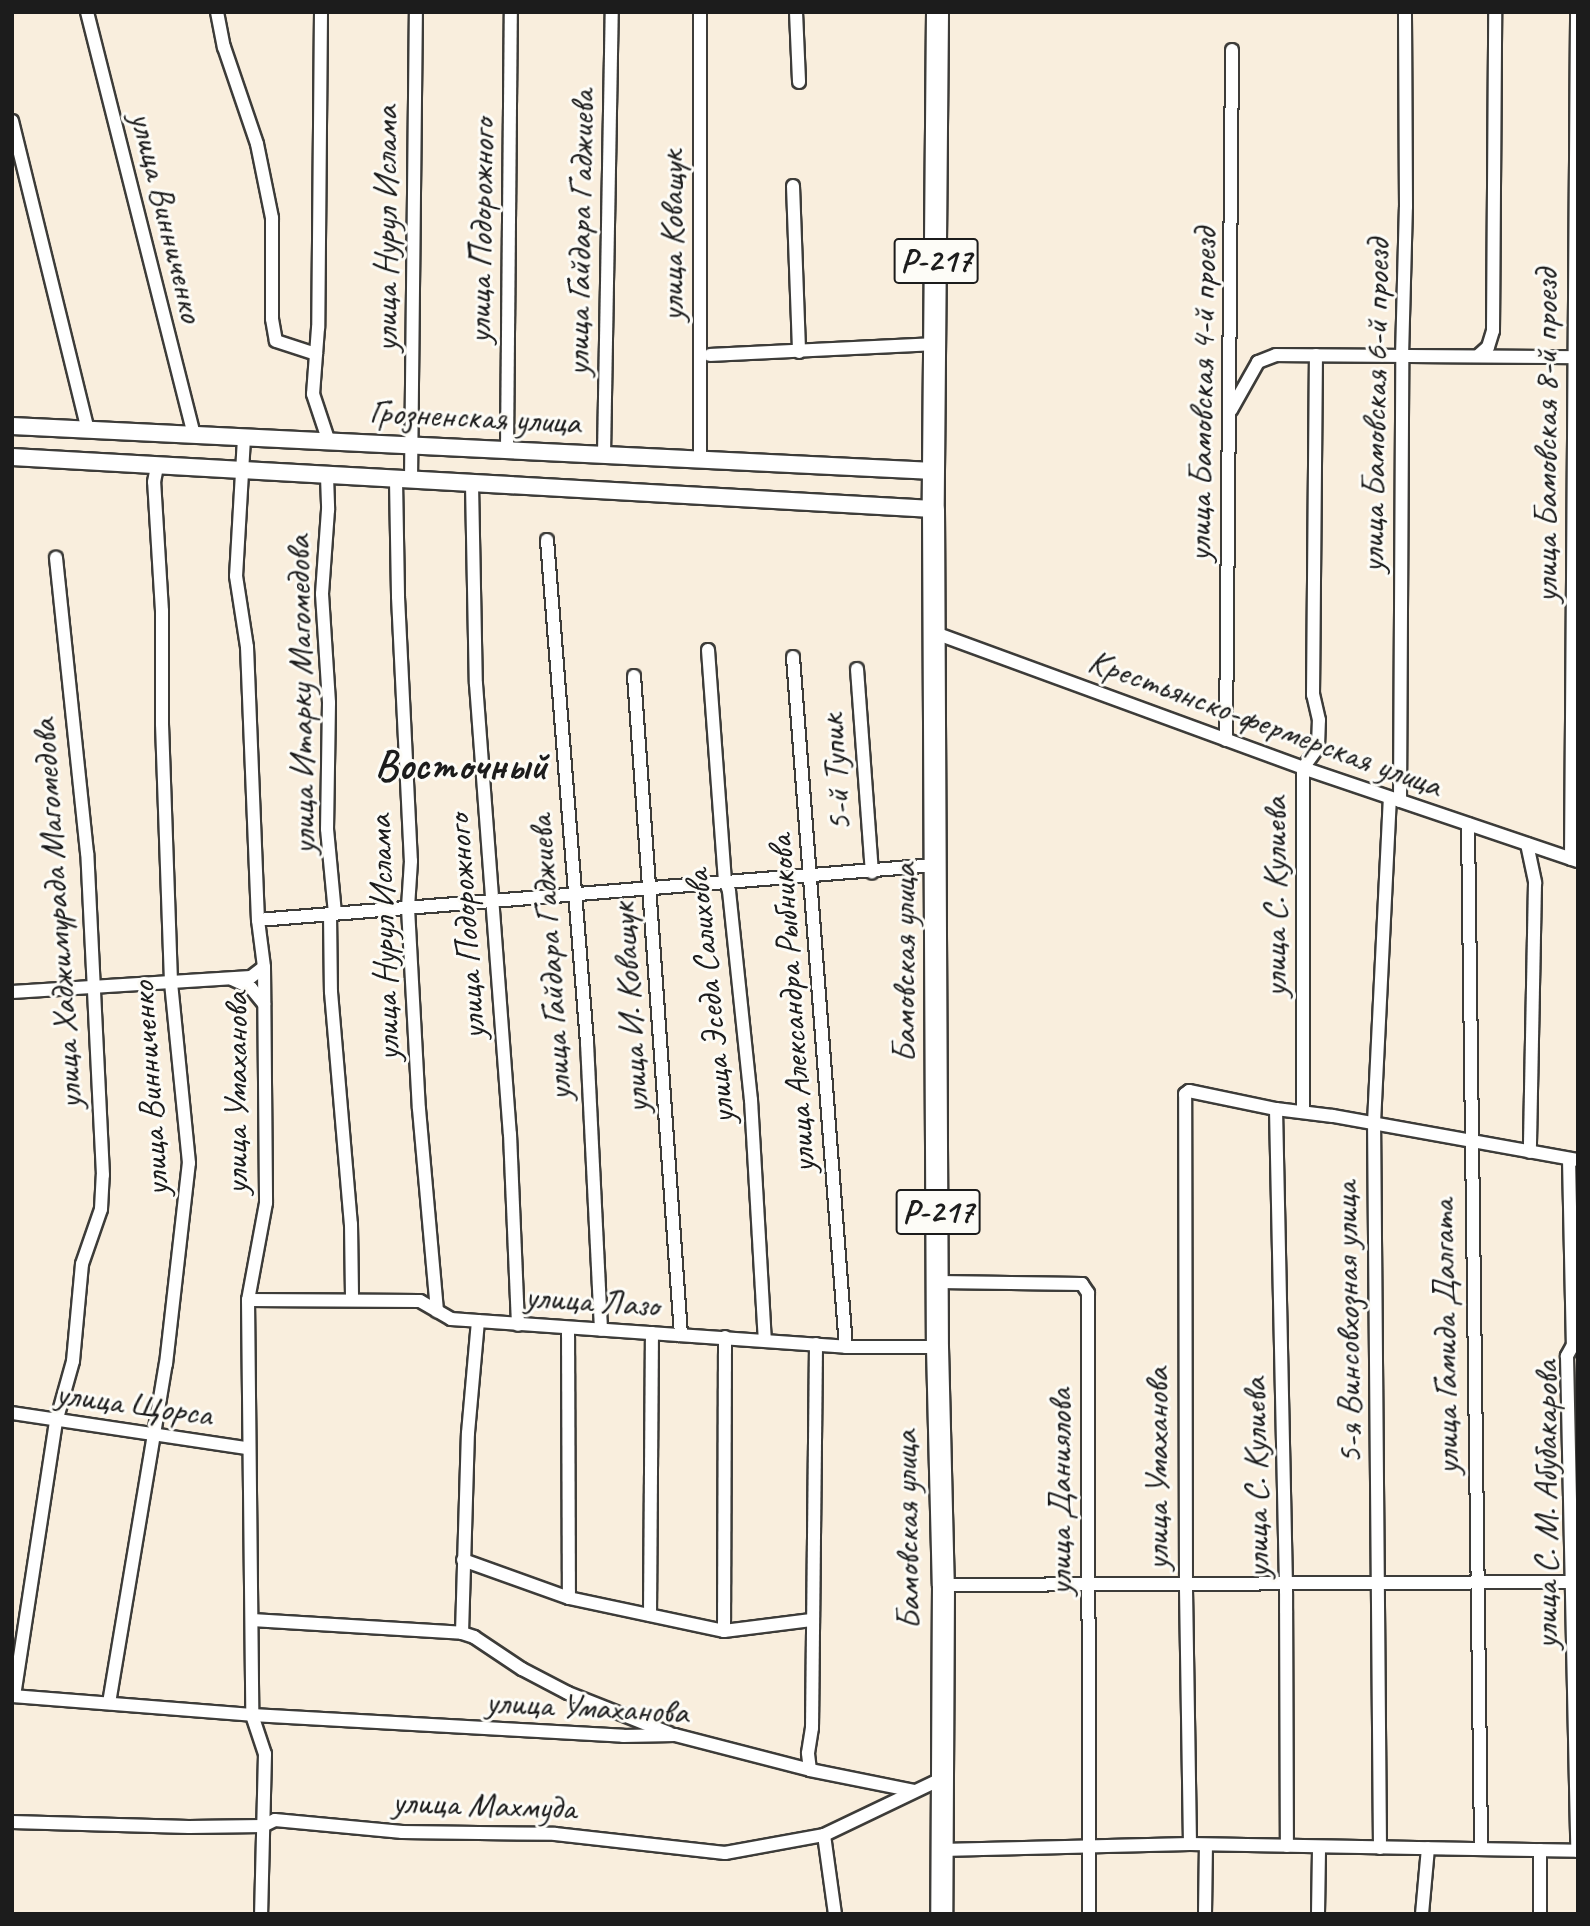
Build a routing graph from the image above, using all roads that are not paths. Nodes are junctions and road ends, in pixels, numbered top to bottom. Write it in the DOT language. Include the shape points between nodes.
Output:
graph roads {
  1 [pos="87,12"];
  2 [pos="217,12"];
  3 [pos="321,12"];
  4 [pos="416,12"];
  5 [pos="512,12"];
  6 [pos="612,12"];
  7 [pos="700,12"];
  8 [pos="796,12"];
  9 [pos="937,12"];
  10 [pos="1405,12"];
  11 [pos="1494,12"];
  12 [pos="1577,12"];
  13 [pos="1232,50"];
  14 [pos="799,82"];
  15 [pos="12,121"];
  16 [pos="793,186"];
  17 [pos="936,344"];
  18 [pos="799,352"];
  19 [pos="316,354"];
  20 [pos="710,355"];
  21 [pos="1316,355"];
  22 [pos="1479,355"];
  23 [pos="1402,357"];
  24 [pos="1576,357"];
  25 [pos="1231,410"];
  26 [pos="12,426"];
  27 [pos="88,430"];
  28 [pos="194,435"];
  29 [pos="244,438"];
  30 [pos="329,442"];
  31 [pos="413,446"];
  32 [pos="507,450"];
  33 [pos="604,455"];
  34 [pos="12,457"];
  35 [pos="700,460"];
  36 [pos="157,466"];
  37 [pos="242,471"];
  38 [pos="934,471"];
  39 [pos="327,476"];
  40 [pos="404,480"];
  41 [pos="472,484"];
  42 [pos="933,509"];
  43 [pos="547,540"];
  44 [pos="56,558"];
  45 [pos="935,633"];
  46 [pos="708,650"];
  47 [pos="793,657"];
  48 [pos="857,669"];
  49 [pos="634,677"];
  50 [pos="1226,740"];
  51 [pos="1303,768"];
  52 [pos="1395,799"];
  53 [pos="1468,824"];
  54 [pos="1527,844"];
  55 [pos="1575,860"];
  56 [pos="936,865"];
  57 [pos="872,872"];
  58 [pos="810,876"];
  59 [pos="725,880"];
  60 [pos="649,888"];
  61 [pos="573,895"];
  62 [pos="494,901"];
  63 [pos="408,908"];
  64 [pos="332,914"];
  65 [pos="258,920"];
  66 [pos="264,967"];
  67 [pos="232,979"];
  68 [pos="171,982"];
  69 [pos="94,988"];
  70 [pos="12,992"];
  71 [pos="264,1005"];
  72 [pos="1276,1109"];
  73 [pos="1303,1111"];
  74 [pos="1374,1123"];
  75 [pos="1471,1141"];
  76 [pos="1530,1152"];
  77 [pos="1573,1159"];
  78 [pos="939,1282"];
  79 [pos="248,1300"];
  80 [pos="352,1300"];
  81 [pos="438,1311"];
  82 [pos="478,1321"];
  83 [pos="518,1325"];
  84 [pos="568,1328"];
  85 [pos="601,1330"];
  86 [pos="652,1333"];
  87 [pos="681,1335"];
  88 [pos="725,1337"];
  89 [pos="765,1340"];
  90 [pos="816,1344"];
  91 [pos="937,1346"];
  92 [pos="846,1347"];
  93 [pos="12,1413"];
  94 [pos="56,1422"];
  95 [pos="154,1435"];
  96 [pos="247,1448"];
  97 [pos="463,1560"];
  98 [pos="1576,1582"];
  99 [pos="1286,1583"];
  100 [pos="1379,1583"];
  101 [pos="1475,1583"];
  102 [pos="1088,1584"];
  103 [pos="1186,1584"];
  104 [pos="943,1585"];
  105 [pos="569,1598"];
  106 [pos="650,1615"];
  107 [pos="252,1620"];
  108 [pos="811,1620"];
  109 [pos="724,1631"];
  110 [pos="462,1633"];
  111 [pos="13,1696"];
  112 [pos="109,1703"];
  113 [pos="252,1716"];
  114 [pos="675,1735"];
  115 [pos="810,1770"];
  116 [pos="942,1779"];
  117 [pos="914,1791"];
  118 [pos="12,1822"];
  119 [pos="263,1826"];
  120 [pos="824,1835"];
  121 [pos="1190,1844"];
  122 [pos="1206,1845"];
  123 [pos="1287,1846"];
  124 [pos="1088,1847"];
  125 [pos="1319,1847"];
  126 [pos="1380,1848"];
  127 [pos="1428,1848"];
  128 [pos="1481,1849"];
  129 [pos="941,1850"];
  130 [pos="1540,1850"];
  131 [pos="1577,1851"];
  132 [pos="261,1914"];
  133 [pos="835,1914"];
  134 [pos="941,1914"];
  135 [pos="1089,1914"];
  136 [pos="1205,1914"];
  137 [pos="1318,1914"];
  138 [pos="1422,1914"];
  139 [pos="1540,1914"];
  1 -- 28 [label="street, улица Винниченко"];
  2 -- 19 [label="street" via="257,144 272,218 276,341"];
  3 -- 19 [label="street"];
  4 -- 31 [label="street, улица Нурул Ислама"];
  5 -- 32 [label="street, улица Подорожного"];
  6 -- 33 [label="street, улица Гайдара Гаджиева"];
  7 -- 35 [label="street, улица Коващук"];
  8 -- 14 [label="street"];
  9 -- 17 [label="highway, Бамовская улица / Р-217"];
  10 -- 23 [label="street, улица Бамовская 6-й проезд"];
  11 -- 22 [label="street" via="1493,331 1488,347"];
  12 -- 24 [label="street, улица Бамовская 8-й проезд"];
  13 -- 25 [label="street, улица Бамовская 4-й проезд"];
  15 -- 27 [label="street"];
  16 -- 18 [label="street"];
  17 -- 18 [label="street"];
  17 -- 38 [label="highway, Бамовская улица / Р-217"];
  18 -- 20 [label="street"];
  19 -- 30 [label="street" via="313,394"];
  21 -- 23 [label="street"];
  21 -- 25 [label="street" via="1265,357 1253,369"];
  21 -- 51 [label="street" via="1312,695 1319,720 1318,747"];
  22 -- 23 [label="street"];
  22 -- 24 [label="street"];
  23 -- 52 [label="street, улица Бамовская 6-й проезд"];
  24 -- 55 [label="street, улица Бамовская 8-й проезд"];
  25 -- 50 [label="street, улица Бамовская 4-й проезд"];
  26 -- 27 [label="street, Грозненская улица"];
  27 -- 28 [label="street, Грозненская улица"];
  28 -- 29 [label="street, Грозненская улица"];
  29 -- 30 [label="street, Грозненская улица"];
  29 -- 37 [label="street, улица Умаханова"];
  30 -- 31 [label="street, Грозненская улица"];
  31 -- 32 [label="street, Грозненская улица"];
  31 -- 40 [label="street, улица Нурул Ислама"];
  32 -- 33 [label="street, Грозненская улица"];
  33 -- 35 [label="street, Грозненская улица"];
  34 -- 36 [label="street, Грозненская улица"];
  35 -- 38 [label="street, Грозненская улица"];
  36 -- 37 [label="street, Грозненская улица"];
  36 -- 68 [label="street, улица Винниченко"];
  37 -- 39 [label="street, Грозненская улица"];
  37 -- 65 [label="street, улица Умаханова" via="236,576 247,647"];
  38 -- 42 [label="highway, Бамовская улица / Р-217"];
  39 -- 40 [label="street, Грозненская улица"];
  39 -- 64 [label="street, улица Итарку Магомедова" via="321,594 329,703 327,830"];
  40 -- 41 [label="street, Грозненская улица"];
  40 -- 63 [label="street, улица Нурул Ислама" via="398,597 411,861"];
  41 -- 42 [label="street, Грозненская улица"];
  41 -- 62 [label="street, улица Подорожного" via="476,684"];
  42 -- 45 [label="highway, Бамовская улица / Р-217"];
  43 -- 61 [label="street, улица Гайдара Гаджиева"];
  44 -- 69 [label="street, улица Хаджимурада Магомедова" via="87,853"];
  45 -- 50 [label="street, Крестьянско-фермерская улица"];
  45 -- 56 [label="highway, Бамовская улица / Р-217"];
  46 -- 59 [label="street, улица Эседа Салихова"];
  47 -- 58 [label="street, улица Александра Рыбникова"];
  48 -- 57 [label="street, 5-й Тупик"];
  49 -- 60 [label="street, улица И. Коващук"];
  50 -- 51 [label="street, Крестьянско-фермерская улица"];
  51 -- 52 [label="street, Крестьянско-фермерская улица"];
  51 -- 73 [label="street, улица С. Кулиева"];
  52 -- 53 [label="street, Крестьянско-фермерская улица"];
  52 -- 74 [label="street, 5-я Винсовхозная улица"];
  53 -- 54 [label="street, Крестьянско-фермерская улица"];
  53 -- 75 [label="street, улица Гамида Далгата"];
  54 -- 55 [label="street, Крестьянско-фермерская улица"];
  54 -- 76 [label="street" via="1535,883"];
  56 -- 57 [label="street"];
  56 -- 78 [label="highway, Бамовская улица / Р-217"];
  57 -- 58 [label="street"];
  58 -- 59 [label="street"];
  58 -- 92 [label="street, улица Александра Рыбникова"];
  59 -- 60 [label="street"];
  59 -- 89 [label="street, улица Эседа Салихова" via="751,1100"];
  60 -- 61 [label="street"];
  60 -- 87 [label="street, улица И. Коващук"];
  61 -- 62 [label="street"];
  61 -- 85 [label="street, улица Гайдара Гаджиева" via="587,1043"];
  62 -- 63 [label="street"];
  62 -- 83 [label="street, улица Подорожного"];
  63 -- 64 [label="street"];
  63 -- 81 [label="street, улица Нурул Ислама" via="419,1109"];
  64 -- 65 [label="street"];
  64 -- 80 [label="street, улица Итарку Магомедова" via="331,992 351,1224"];
  65 -- 66 [label="street, улица Умаханова"];
  66 -- 67 [label="street" via="251,977"];
  66 -- 71 [label="street, улица Умаханова"];
  67 -- 68 [label="street"];
  67 -- 71 [label="street" via="251,988"];
  68 -- 69 [label="street"];
  68 -- 95 [label="street, улица Винниченко" via="189,1163"];
  69 -- 70 [label="street"];
  69 -- 94 [label="street, улица Хаджимурада Магомедова" via="101,1209 82,1264 73,1360"];
  71 -- 79 [label="street, улица Умаханова" via="266,1203"];
  72 -- 73 [label="street"];
  72 -- 99 [label="street, улица С. Кулиева"];
  72 -- 103 [label="street, улица Умаханова" via="1189,1091 1185,1094"];
  73 -- 74 [label="street"];
  74 -- 75 [label="street"];
  74 -- 100 [label="street, 5-я Винсовхозная улица"];
  75 -- 76 [label="street"];
  75 -- 101 [label="street, улица Гамида Далгата"];
  76 -- 77 [label="street"];
  77 -- 98 [label="street, улица С. М. Абубакарова" via="1573,1345 1567,1356"];
  78 -- 91 [label="highway, Бамовская улица / Р-217"];
  78 -- 102 [label="street, улица Даниялова" via="1082,1284 1088,1293"];
  79 -- 80 [label="street, улица Лазо"];
  79 -- 96 [label="street, улица Умаханова"];
  80 -- 81 [label="street, улица Лазо" via="420,1301"];
  81 -- 82 [label="street, улица Лазо" via="451,1319"];
  82 -- 83 [label="street, улица Лазо"];
  82 -- 97 [label="street"];
  83 -- 84 [label="street, улица Лазо"];
  84 -- 85 [label="street, улица Лазо"];
  84 -- 105 [label="street"];
  85 -- 86 [label="street, улица Лазо"];
  86 -- 87 [label="street, улица Лазо"];
  86 -- 106 [label="street"];
  87 -- 88 [label="street, улица Лазо"];
  88 -- 89 [label="street, улица Лазо"];
  88 -- 109 [label="street"];
  89 -- 90 [label="street, улица Лазо"];
  90 -- 92 [label="street, улица Лазо"];
  90 -- 108 [label="street"];
  91 -- 92 [label="street, улица Лазо"];
  91 -- 104 [label="highway, Бамовская улица / Р-217"];
  93 -- 94 [label="street, улица Щорса"];
  94 -- 95 [label="street, улица Щорса"];
  94 -- 111 [label="street, улица Хаджимурада Магомедова"];
  95 -- 96 [label="street, улица Щорса"];
  95 -- 112 [label="street, улица Винниченко"];
  96 -- 107 [label="street, улица Умаханова"];
  97 -- 105 [label="street"];
  97 -- 110 [label="street"];
  98 -- 101 [label="street"];
  98 -- 131 [label="street, улица С. М. Абубакарова"];
  99 -- 100 [label="street"];
  99 -- 103 [label="street"];
  99 -- 123 [label="street, улица С. Кулиева"];
  100 -- 101 [label="street"];
  100 -- 126 [label="street, 5-я Винсовхозная улица"];
  101 -- 128 [label="street, улица Гамида Далгата"];
  102 -- 103 [label="street"];
  102 -- 104 [label="street"];
  102 -- 124 [label="street, улица Даниялова"];
  103 -- 121 [label="street, улица Умаханова"];
  104 -- 116 [label="highway, Бамовская улица / Р-217"];
  105 -- 106 [label="street"];
  106 -- 109 [label="street"];
  107 -- 110 [label="street"];
  107 -- 113 [label="street, улица Умаханова"];
  108 -- 109 [label="street"];
  108 -- 115 [label="street"];
  110 -- 114 [label="street" via="569,1693"];
  111 -- 112 [label="street, улица Умаханова"];
  112 -- 113 [label="street, улица Умаханова"];
  113 -- 114 [label="street, улица Умаханова"];
  113 -- 119 [label="street, улица Умаханова" via="265,1754"];
  114 -- 115 [label="street, улица Умаханова"];
  115 -- 117 [label="street, улица Умаханова"];
  116 -- 117 [label="street, улица Махмуда"];
  116 -- 129 [label="highway, Бамовская улица / Р-217"];
  117 -- 120 [label="street, улица Махмуда"];
  118 -- 119 [label="street, улица Махмуда"];
  119 -- 120 [label="street, улица Махмуда" via="275,1820 402,1832 555,1833 725,1853"];
  119 -- 132 [label="street, улица Умаханова"];
  120 -- 133 [label="street"];
  121 -- 122 [label="street"];
  121 -- 124 [label="street"];
  122 -- 123 [label="street"];
  122 -- 136 [label="street"];
  123 -- 125 [label="street"];
  124 -- 129 [label="street"];
  124 -- 135 [label="street, улица Даниялова"];
  125 -- 126 [label="street"];
  125 -- 137 [label="street"];
  126 -- 127 [label="street"];
  127 -- 128 [label="street"];
  127 -- 138 [label="street"];
  128 -- 130 [label="street"];
  129 -- 134 [label="highway, Бамовская улица / Р-217"];
  130 -- 131 [label="street"];
  130 -- 139 [label="street"];
}
